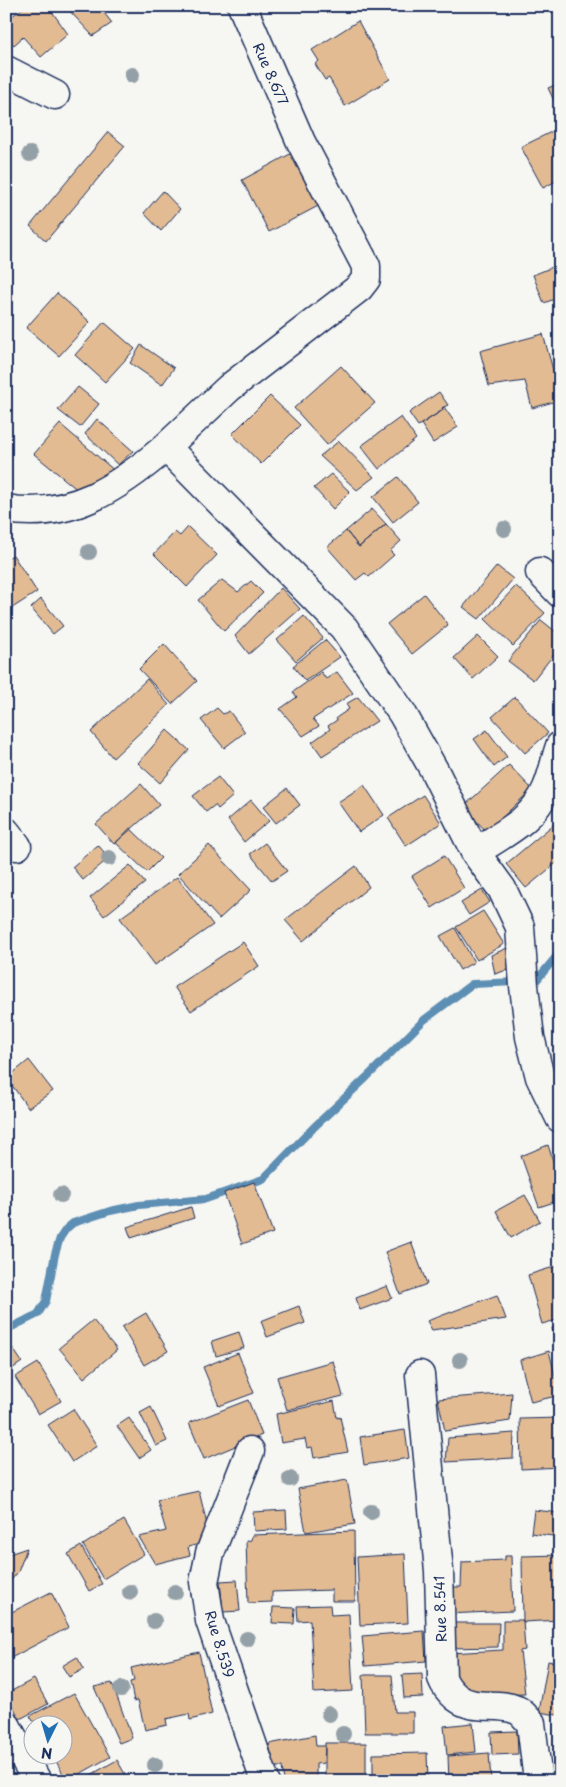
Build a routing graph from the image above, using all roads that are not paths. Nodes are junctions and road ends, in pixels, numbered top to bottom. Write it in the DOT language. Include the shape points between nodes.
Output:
graph roads {
  1 [pos="242,6"];
  2 [pos="6,70"];
  3 [pos="56,94"];
  4 [pos="166,447"];
  5 [pos="6,509"];
  6 [pos="540,572"];
  7 [pos="560,593"];
  8 [pos="560,746"];
  9 [pos="475,852"];
  10 [pos="560,1118"];
  11 [pos="420,1375"];
  12 [pos="250,1451"];
  13 [pos="6,1724"];
  14 [pos="37,1781"];
  15 [pos="265,1781"];
  16 [pos="538,1781"];
  1 -- 4 [label="street, Rue 8.677" via="301,142 366,266 366,279 359,288 229,388"];
  2 -- 3 [label="street"];
  4 -- 5 [label="street" via="104,493 64,508 27,512"];
  4 -- 9 [label="street" via="344,628 402,712"];
  6 -- 7 [label="street"];
  8 -- 9 [label="street" via="539,803 526,819"];
  9 -- 10 [label="street" via="502,889 520,927 530,1038 540,1077"];
  11 -- 16 [label="street, Rue 8.541" via="439,1571 442,1678 450,1692 470,1705 518,1710 532,1723"];
  12 -- 15 [label="street, Rue 8.539" via="210,1554 204,1582 210,1621"];
  13 -- 14 [label="street"];
}
